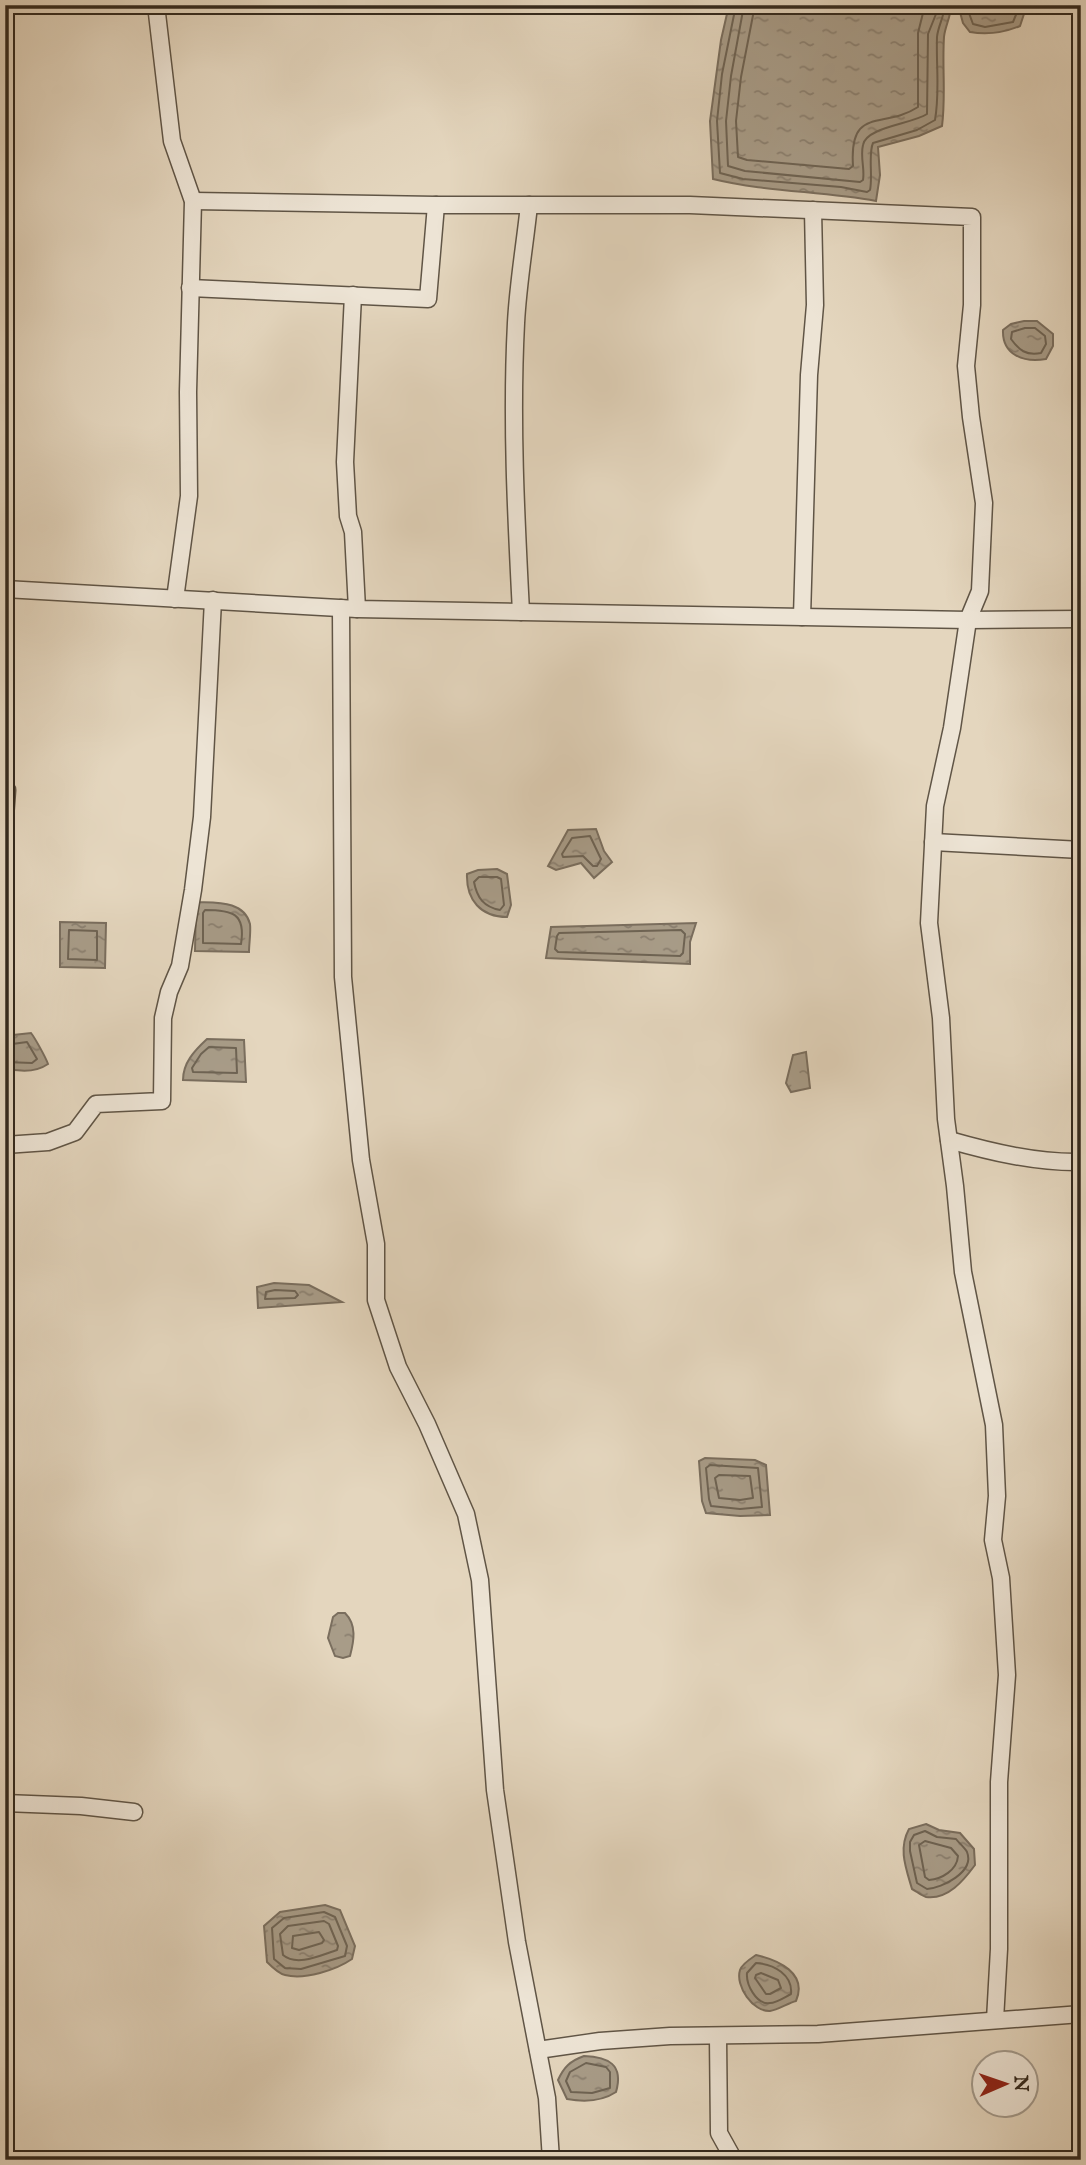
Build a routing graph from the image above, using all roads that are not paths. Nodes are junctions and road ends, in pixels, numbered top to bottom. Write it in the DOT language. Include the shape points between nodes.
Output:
graph roads {
  1 [pos="156,5"];
  2 [pos="192,201"];
  3 [pos="436,205"];
  4 [pos="529,205"];
  5 [pos="813,210"];
  6 [pos="190,288"];
  7 [pos="354,295"];
  8 [pos="5,589"];
  9 [pos="175,599"];
  10 [pos="213,600"];
  11 [pos="349,608"];
  12 [pos="521,612"];
  13 [pos="802,617"];
  14 [pos="1081,619"];
  15 [pos="968,620"];
  16 [pos="7,790"];
  17 [pos="5,817"];
  18 [pos="933,842"];
  19 [pos="1081,850"];
  20 [pos="5,908"];
  21 [pos="5,948"];
  22 [pos="949,1140"];
  23 [pos="5,1145"];
  24 [pos="1081,1162"];
  25 [pos="5,1803"];
  26 [pos="134,1812"];
  27 [pos="1081,2014"];
  28 [pos="995,2020"];
  29 [pos="718,2037"];
  30 [pos="538,2050"];
  31 [pos="551,2160"];
  32 [pos="734,2160"];
  1 -- 2 [label="street" via="172,141"];
  2 -- 3 [label="street"];
  2 -- 6 [label="street"];
  3 -- 4 [label="street"];
  3 -- 7 [label="street" via="428,299"];
  4 -- 5 [label="street"];
  4 -- 12 [label="street" via="514,388"];
  5 -- 13 [label="street" via="815,305 808,375"];
  5 -- 15 [label="street" via="972,217 972,305 966,366 984,503 980,591"];
  6 -- 7 [label="street"];
  6 -- 9 [label="street" via="190,496"];
  7 -- 11 [label="street" via="345,462 353,532"];
  8 -- 9 [label="street"];
  9 -- 10 [label="street"];
  10 -- 11 [label="street"];
  10 -- 23 [label="street" via="202,817 180,966 163,1018 162,1101 96,1104 75,1132 48,1142"];
  11 -- 12 [label="street"];
  11 -- 30 [label="street" via="343,977 361,1160 376,1244 376,1300 398,1367 461,1501 472,1540 480,1580 495,1790"];
  12 -- 13 [label="street"];
  13 -- 15 [label="street"];
  14 -- 15 [label="street"];
  15 -- 18 [label="street" via="934,806"];
  16 -- 17 [label="street"];
  18 -- 19 [label="street"];
  18 -- 22 [label="street" via="929,923"];
  20 -- 21 [label="street"];
  22 -- 24 [label="street" via="989,1152"];
  22 -- 28 [label="street" via="963,1272 994,1425 997,1496 993,1540 1001,1578 1007,1675 999,1782"];
  25 -- 26 [label="street"];
  27 -- 28 [label="street"];
  28 -- 29 [label="street"];
  29 -- 30 [label="street" via="611,2040"];
  29 -- 32 [label="street" via="719,2133"];
  30 -- 31 [label="street"];
}
